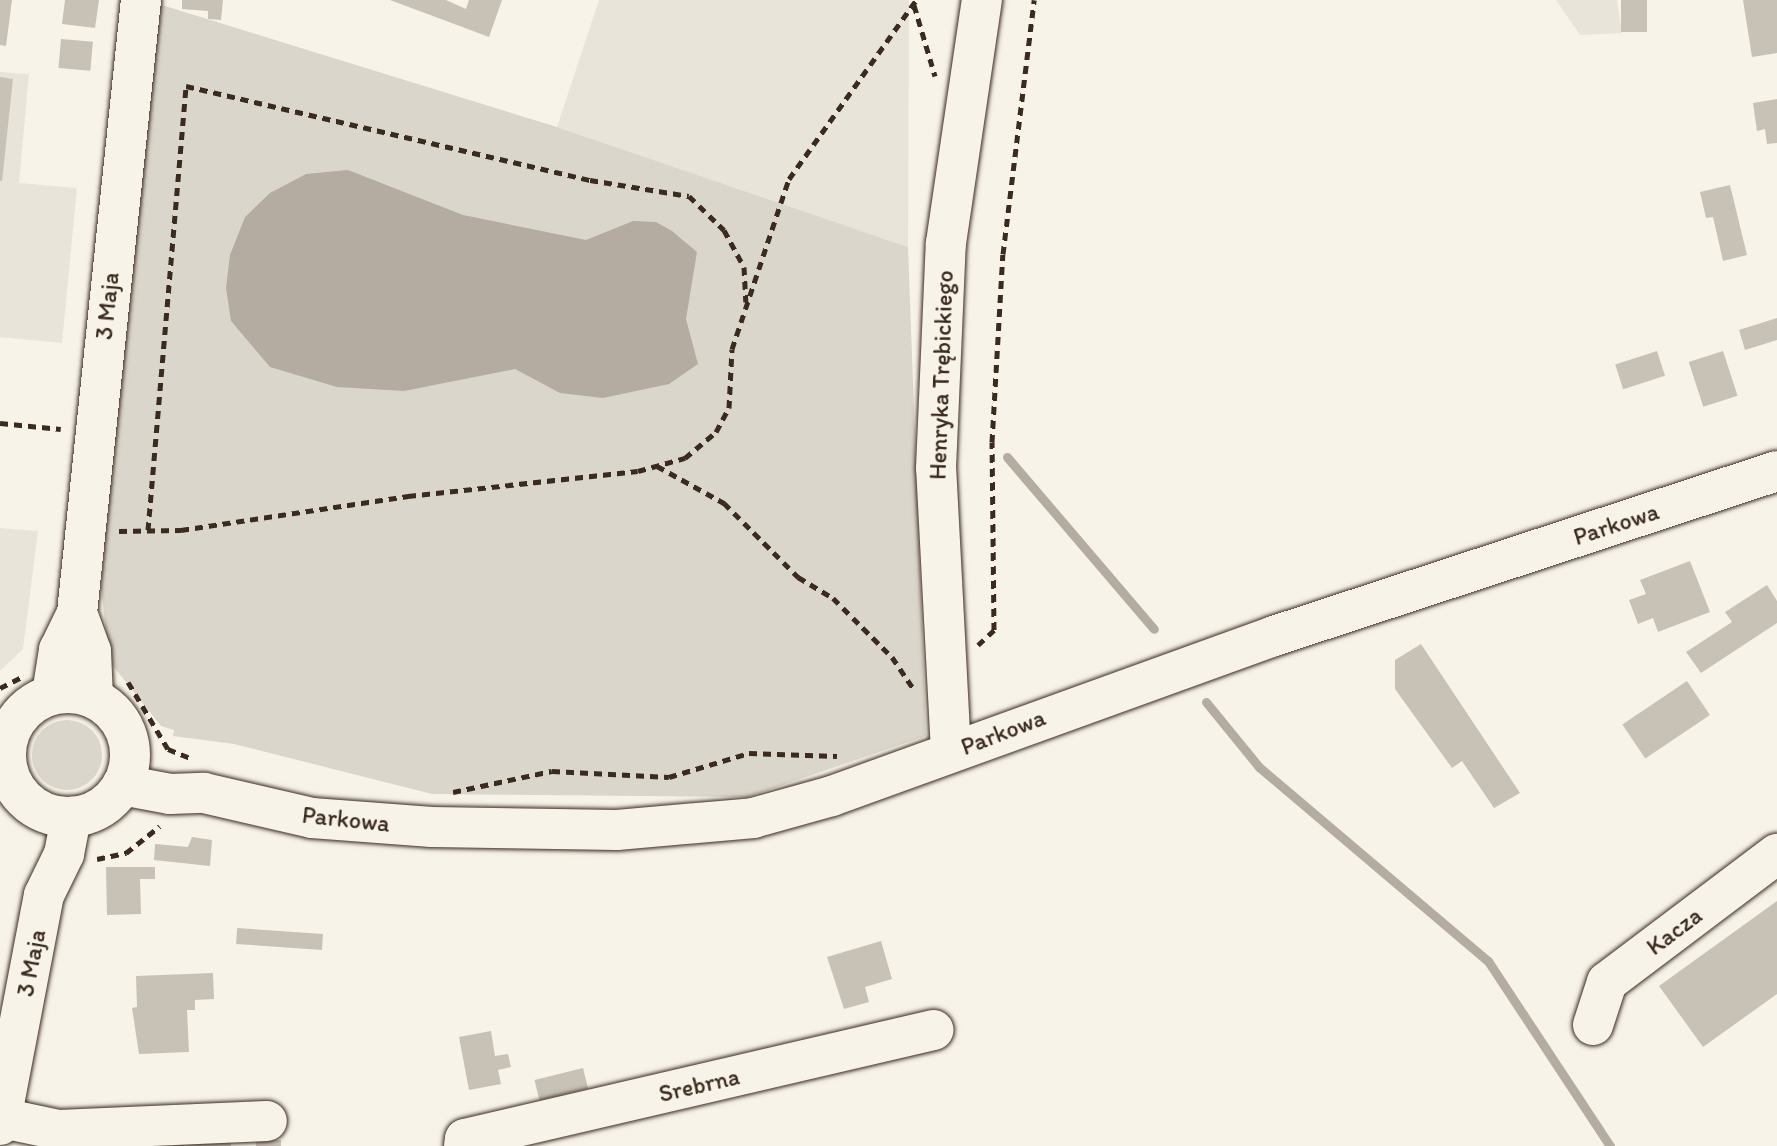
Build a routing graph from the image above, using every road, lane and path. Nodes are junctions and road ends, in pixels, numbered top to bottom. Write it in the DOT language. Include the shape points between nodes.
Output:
graph roads {
  1 [pos="141,0"];
  2 [pos="982,0"];
  3 [pos="1034,0"];
  4 [pos="915,3"];
  5 [pos="965,98"];
  6 [pos="747,305"];
  7 [pos="0,423"];
  8 [pos="61,429"];
  9 [pos="657,466"];
  10 [pos="1777,471"];
  11 [pos="82,530"];
  12 [pos="148,530"];
  13 [pos="77,613"];
  14 [pos="976,655"];
  15 [pos="109,688"];
  16 [pos="52,694"];
  17 [pos="920,697"];
  18 [pos="4,748"];
  19 [pos="951,752"];
  20 [pos="180,755"];
  21 [pos="849,756"];
  22 [pos="126,770"];
  23 [pos="438,797"];
  24 [pos="56,814"];
  25 [pos="164,821"];
  26 [pos="1777,854"];
  27 [pos="93,858"];
  28 [pos="1593,1025"];
  29 [pos="933,1030"];
  30 [pos="267,1121"];
  31 [pos="1,1122"];
  32 [pos="464,1143"];
  1 -- 11 [label="street, 3 Maja"];
  2 -- 5 [label="street, Henryka Trębickiego"];
  3 -- 14 [label="path" via="1003,254 992,442 994,630"];
  4 -- 5 [label="path" via="934,75"];
  4 -- 6 [label="path" via="789,179"];
  5 -- 19 [label="street, Henryka Trębickiego" via="946,243 936,468"];
  6 -- 9 [label="path" via="732,349 729,408 716,432 685,458"];
  6 -- 12 [label="path" via="744,267 724,230 689,196 590,180 186,86"];
  7 -- 8 [label="path"];
  9 -- 12 [label="path" via="181,530"];
  9 -- 17 [label="path" via="724,503 798,577 833,598 892,657"];
  10 -- 19 [label="street, Parkowa" via="1274,636"];
  11 -- 12 [label="path"];
  11 -- 13 [label="street, 3 Maja"];
  13 -- 15 [label="street, 3 Maja"];
  13 -- 16 [label="street, 3 Maja" via="59,650"];
  15 -- 16 [label="street"];
  15 -- 20 [label="path"];
  15 -- 22 [label="street" via="120,721"];
  16 -- 18 [label="street" via="20,715"];
  18 -- 24 [label="street" via="18,792"];
  19 -- 22 [label="street, Parkowa" via="832,796 753,818 617,830 432,827 312,818 204,793 170,794"];
  21 -- 23 [label="path" via="749,753 669,777 552,771"];
  22 -- 24 [label="street" via="92,812"];
  24 -- 31 [label="street, 3 Maja" via="64,854 44,895"];
  25 -- 27 [label="path" via="126,853"];
  26 -- 28 [label="street, Kacza" via="1607,982"];
  29 -- 32 [label="street, Srebrna"];
  30 -- 31 [label="street" via="59,1130"];
}
